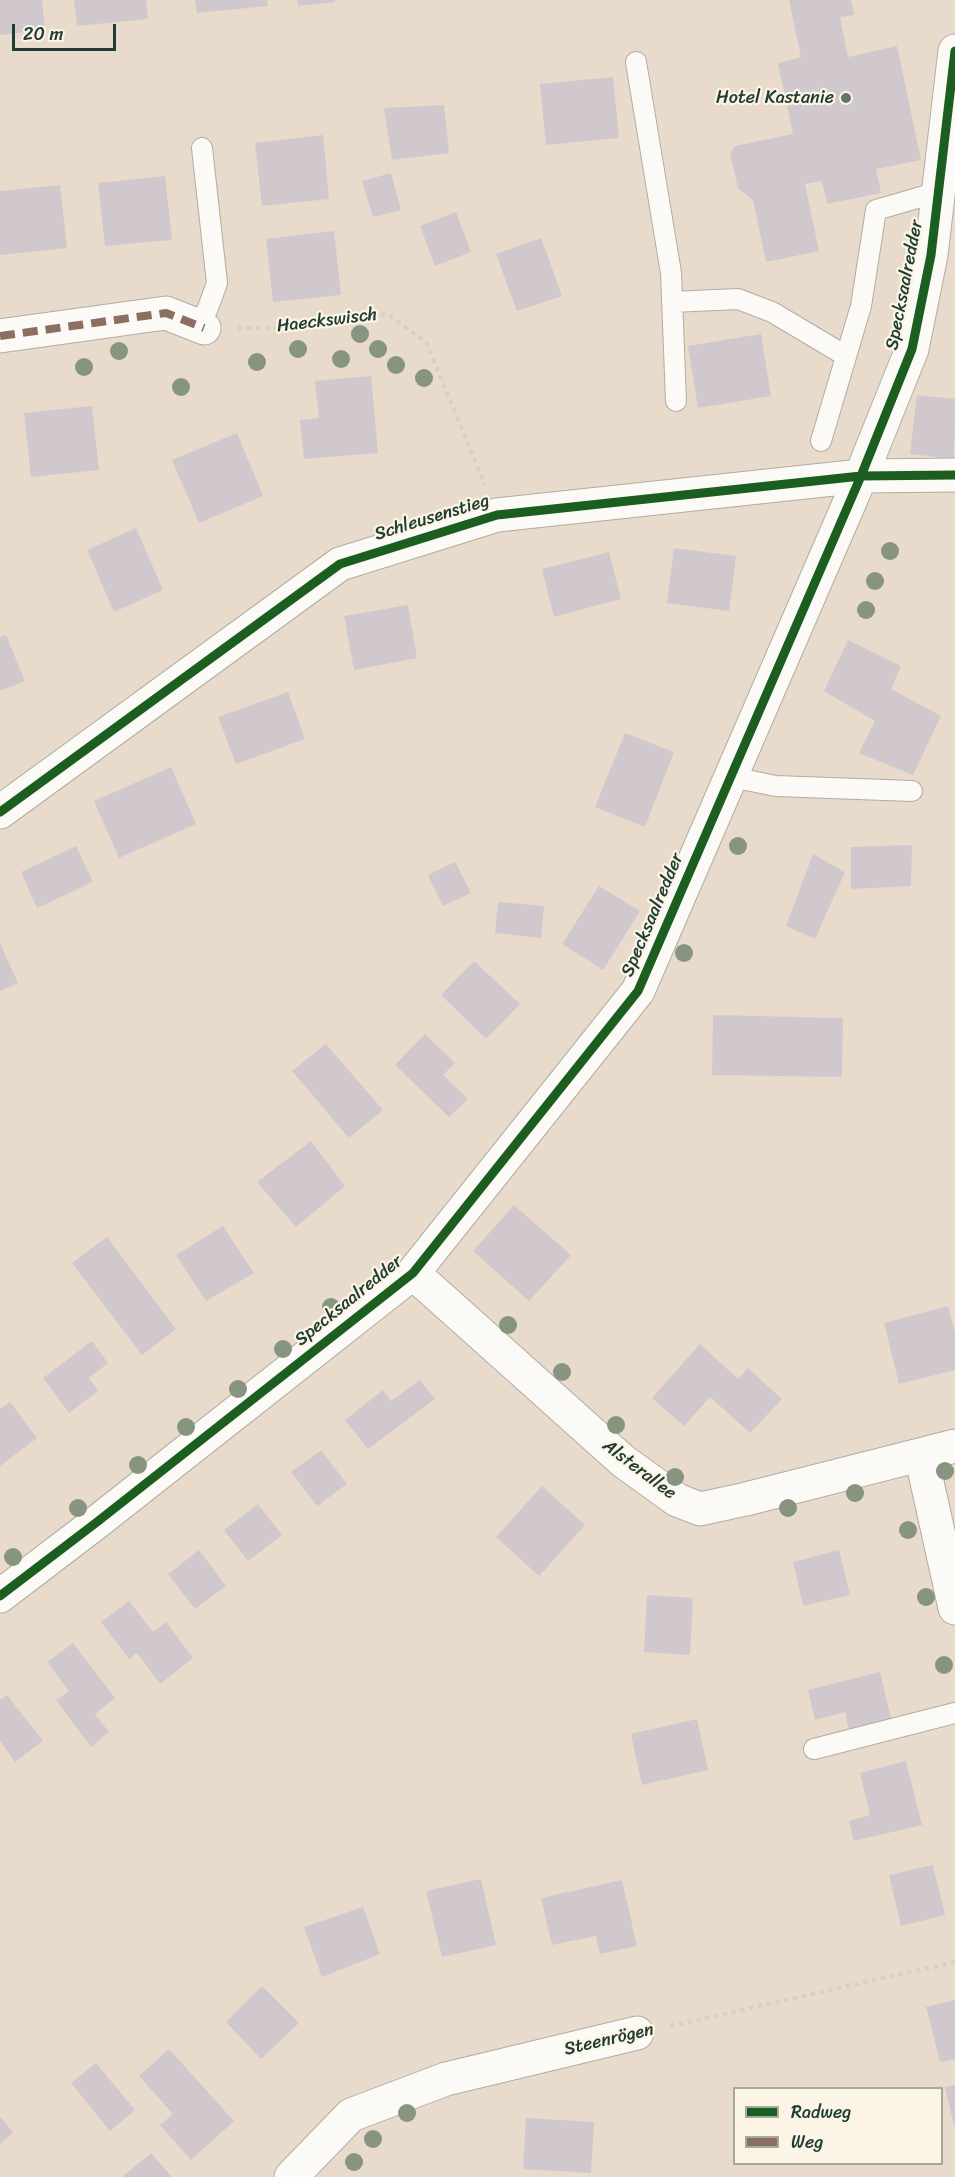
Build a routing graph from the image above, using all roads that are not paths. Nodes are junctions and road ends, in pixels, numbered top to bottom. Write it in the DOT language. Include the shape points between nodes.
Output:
graph roads {
  1 [pos="955,51"];
  2 [pos="636,62"];
  3 [pos="202,148"];
  4 [pos="938,192"];
  5 [pos="672,302"];
  6 [pos="201,327"];
  7 [pos="0,336"];
  8 [pos="846,356"];
  9 [pos="676,401"];
  10 [pos="821,441"];
  11 [pos="861,476"];
  12 [pos="955,476"];
  13 [pos="731,777"];
  14 [pos="912,791"];
  15 [pos="0,812"];
  16 [pos="412,1273"];
  17 [pos="955,1446"];
  18 [pos="921,1455"];
  19 [pos="0,1596"];
  20 [pos="955,1608"];
  21 [pos="955,1713"];
  22 [pos="814,1749"];
  23 [pos="637,2033"];
  24 [pos="291,2177"];
  1 -- 4 [label="street, Specksaalredder"];
  2 -- 5 [label="lane" via="671,273"];
  3 -- 6 [label="lane" via="217,283"];
  4 -- 8 [label="lane" via="876,210 861,306"];
  4 -- 11 [label="street, Specksaalredder" via="931,255 912,349"];
  5 -- 8 [label="lane" via="738,299 772,312"];
  5 -- 9 [label="lane"];
  6 -- 7 [label="street" via="166,313"];
  8 -- 10 [label="lane"];
  11 -- 12 [label="street, Schleusenstieg"];
  11 -- 13 [label="street, Specksaalredder"];
  11 -- 15 [label="street, Schleusenstieg" via="497,514 340,564"];
  13 -- 14 [label="lane" via="776,786"];
  13 -- 16 [label="street, Specksaalredder" via="638,991"];
  16 -- 18 [label="street, Alsterallee" via="623,1461 677,1500 700,1509"];
  16 -- 19 [label="street, Specksaalredder"];
  17 -- 18 [label="street, Alsterallee"];
  18 -- 20 [label="street"];
  21 -- 22 [label="lane"];
  23 -- 24 [label="street, Steenrögen" via="446,2079 351,2115"];
}
